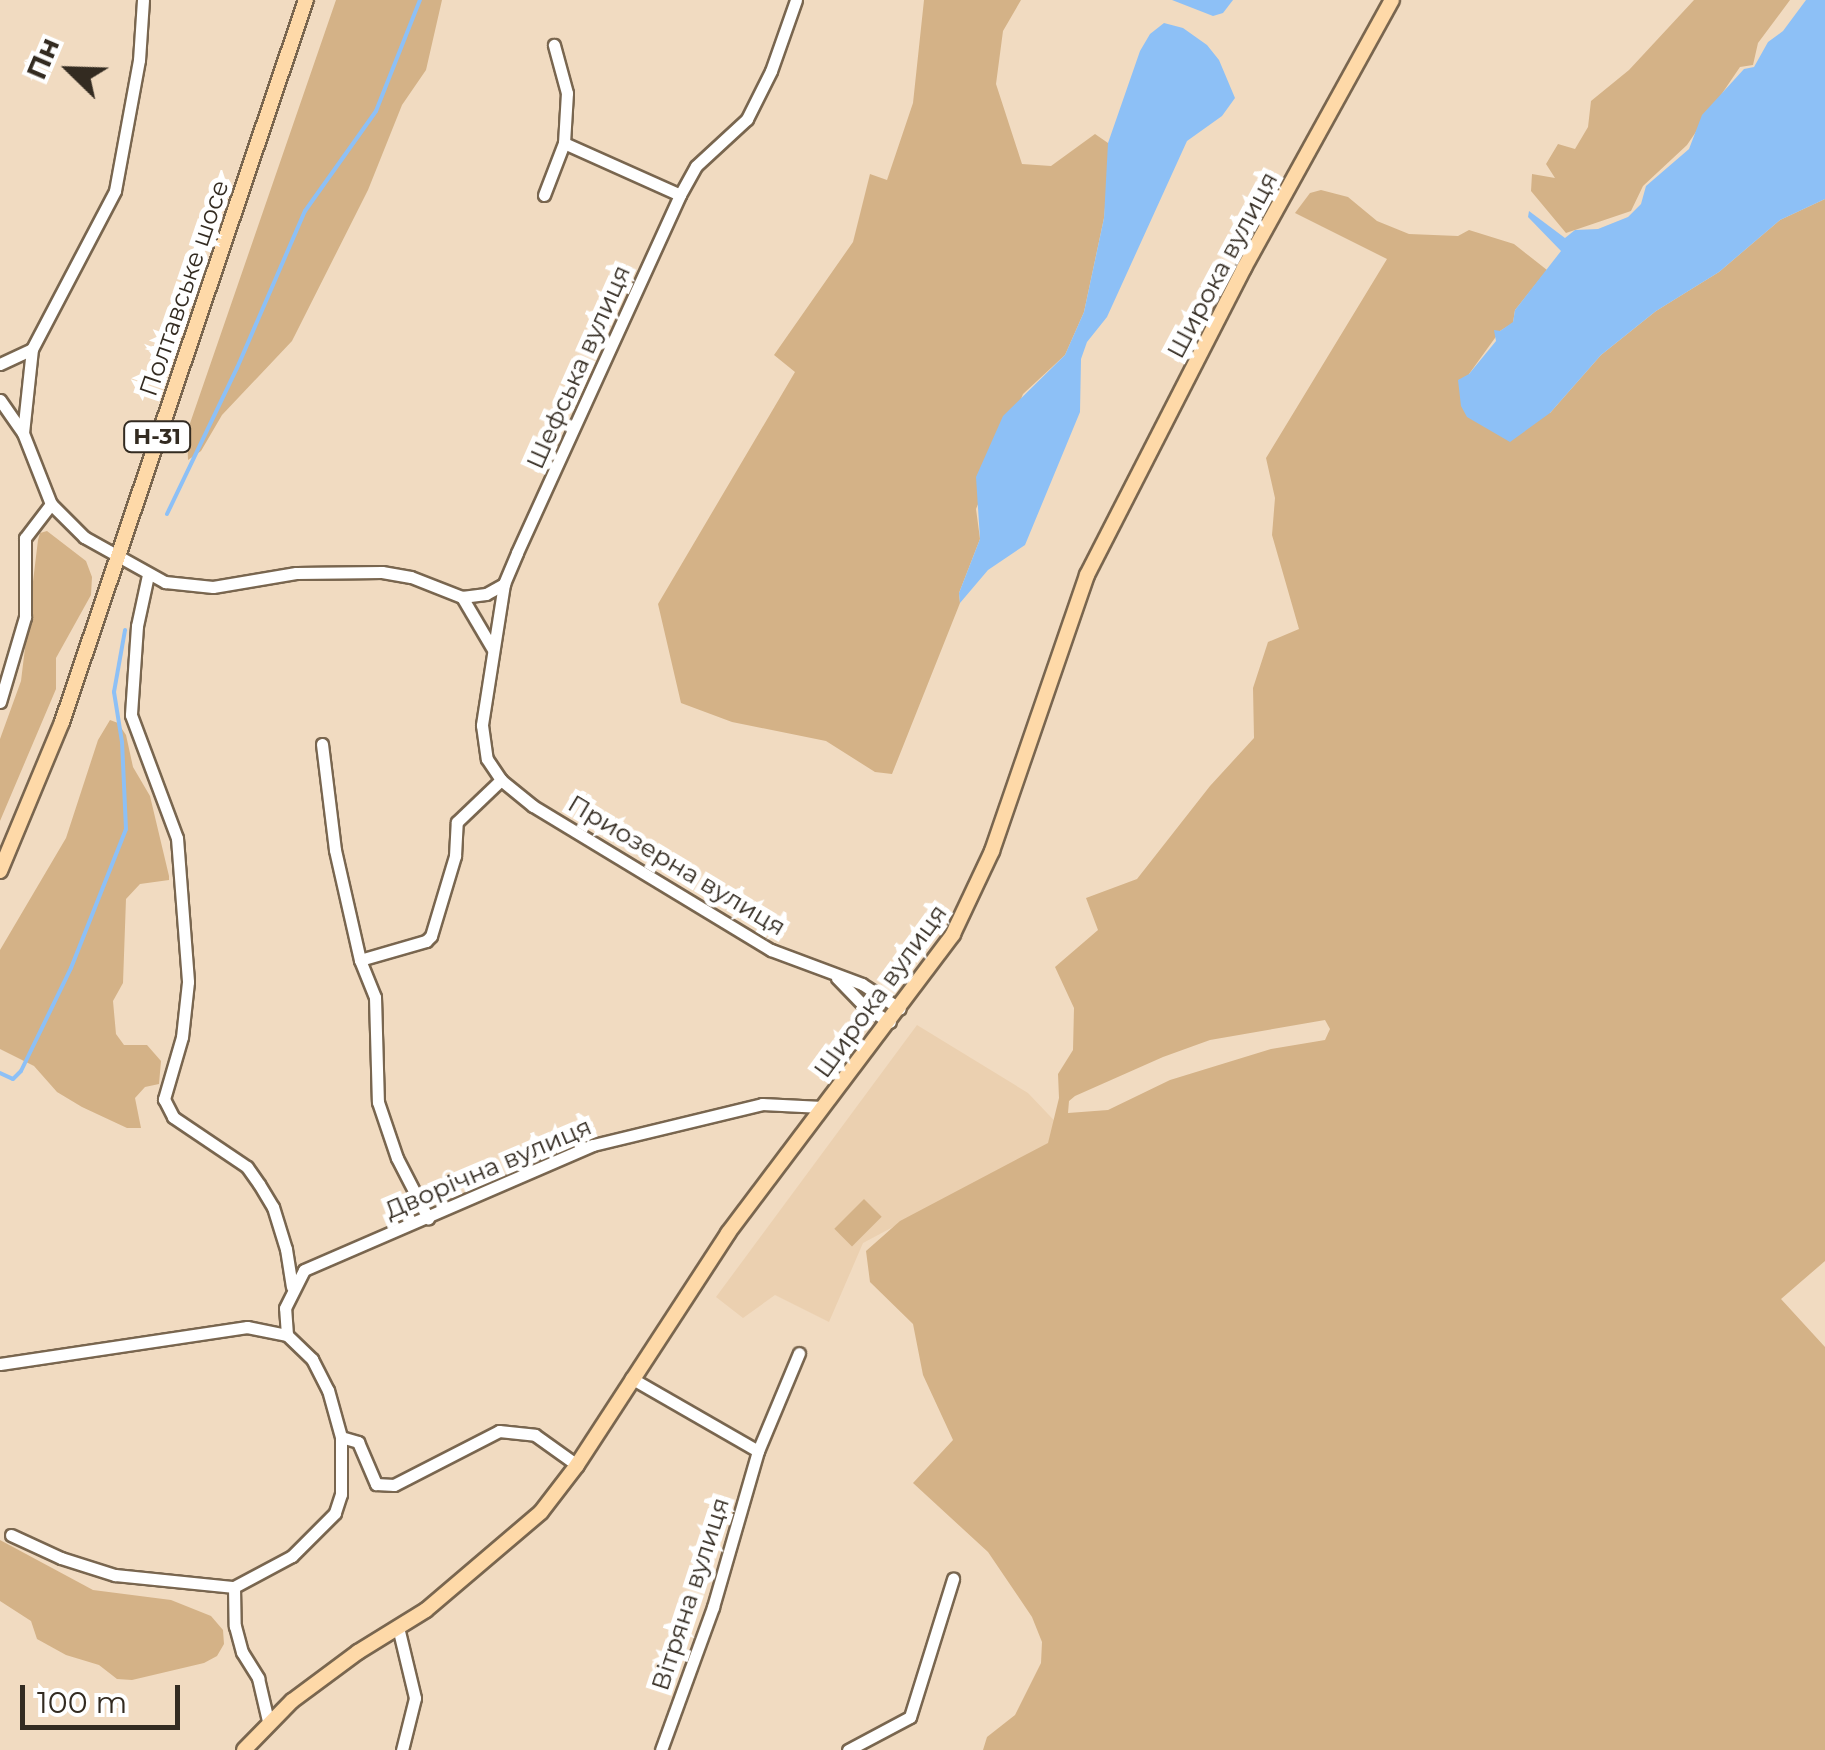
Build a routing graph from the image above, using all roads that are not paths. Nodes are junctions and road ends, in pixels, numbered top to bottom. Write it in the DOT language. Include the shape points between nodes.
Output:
graph roads {
  1 [pos="143,0"];
  2 [pos="306,0"];
  3 [pos="796,0"];
  4 [pos="1392,0"];
  5 [pos="554,46"];
  6 [pos="564,143"];
  7 [pos="680,195"];
  8 [pos="544,196"];
  9 [pos="32,349"];
  10 [pos="0,364"];
  11 [pos="0,400"];
  12 [pos="23,433"];
  13 [pos="51,504"];
  14 [pos="117,558"];
  15 [pos="148,574"];
  16 [pos="504,584"];
  17 [pos="462,596"];
  18 [pos="493,654"];
  19 [pos="0,702"];
  20 [pos="322,744"];
  21 [pos="501,780"];
  22 [pos="0,871"];
  23 [pos="360,960"];
  24 [pos="836,978"];
  25 [pos="900,1009"];
  26 [pos="890,1022"];
  27 [pos="822,1107"];
  28 [pos="428,1218"];
  29 [pos="292,1287"];
  30 [pos="287,1335"];
  31 [pos="799,1353"];
  32 [pos="0,1364"];
  33 [pos="631,1378"];
  34 [pos="342,1437"];
  35 [pos="758,1450"];
  36 [pos="578,1465"];
  37 [pos="10,1535"];
  38 [pos="953,1580"];
  39 [pos="234,1587"];
  40 [pos="398,1628"];
  41 [pos="268,1721"];
  42 [pos="244,1750"];
  43 [pos="402,1750"];
  44 [pos="661,1750"];
  45 [pos="848,1750"];
  1 -- 9 [label="street" via="115,190"];
  2 -- 14 [label="main road, Полтавське шосе / Н-31"];
  3 -- 7 [label="street, Шефська вулиця" via="747,119 696,166"];
  4 -- 25 [label="main road, Широка вулиця" via="1094,561 972,900"];
  5 -- 6 [label="street" via="567,93"];
  6 -- 7 [label="street"];
  6 -- 8 [label="street"];
  7 -- 16 [label="street, Шефська вулиця"];
  9 -- 10 [label="street"];
  9 -- 12 [label="street"];
  11 -- 12 [label="street"];
  12 -- 13 [label="street"];
  13 -- 14 [label="street" via="69,526"];
  13 -- 19 [label="street" via="25,538 25,617"];
  14 -- 15 [label="street"];
  14 -- 22 [label="main road, Полтавське шосе / Н-31" via="62,722"];
  15 -- 17 [label="street" via="213,588 296,573 382,572"];
  15 -- 29 [label="street" via="131,716 177,838 188,982 182,1037 164,1099 173,1117 247,1167 259,1184 286,1248"];
  16 -- 17 [label="street"];
  16 -- 18 [label="street, Шефська вулиця"];
  17 -- 18 [label="street"];
  18 -- 21 [label="street, Шефська вулиця" via="482,725 487,758"];
  20 -- 23 [label="street" via="335,850"];
  21 -- 23 [label="street" via="457,822 456,856 431,936"];
  21 -- 24 [label="street, Приозерна вулиця" via="533,806 772,950"];
  23 -- 28 [label="street" via="375,998 378,1102"];
  24 -- 25 [label="street, Приозерна вулиця" via="872,989"];
  24 -- 26 [label="street"];
  25 -- 26 [label="main road, Широка вулиця"];
  26 -- 27 [label="main road, Широка вулиця"];
  27 -- 28 [label="street, Дворічна вулиця" via="762,1104 592,1145"];
  27 -- 33 [label="main road, Широка вулиця"];
  28 -- 29 [label="street, Дворічна вулиця" via="304,1270"];
  29 -- 30 [label="street"];
  30 -- 32 [label="street" via="247,1328"];
  30 -- 34 [label="street" via="320,1375"];
  31 -- 35 [label="street, Вітряна вулиця"];
  33 -- 35 [label="street"];
  33 -- 36 [label="main road, Широка вулиця"];
  34 -- 36 [label="street" via="358,1442 376,1484 394,1485 499,1430 535,1435"];
  34 -- 39 [label="street" via="334,1514 292,1556"];
  35 -- 44 [label="street, Вітряна вулиця" via="713,1607"];
  36 -- 40 [label="main road, Широка вулиця" via="513,1539"];
  37 -- 39 [label="street" via="115,1575"];
  38 -- 45 [label="street" via="910,1717"];
  39 -- 41 [label="street" via="235,1626"];
  40 -- 41 [label="main road, Широка вулиця"];
  40 -- 43 [label="street" via="415,1698"];
  41 -- 42 [label="main road, Широка вулиця"];
}
